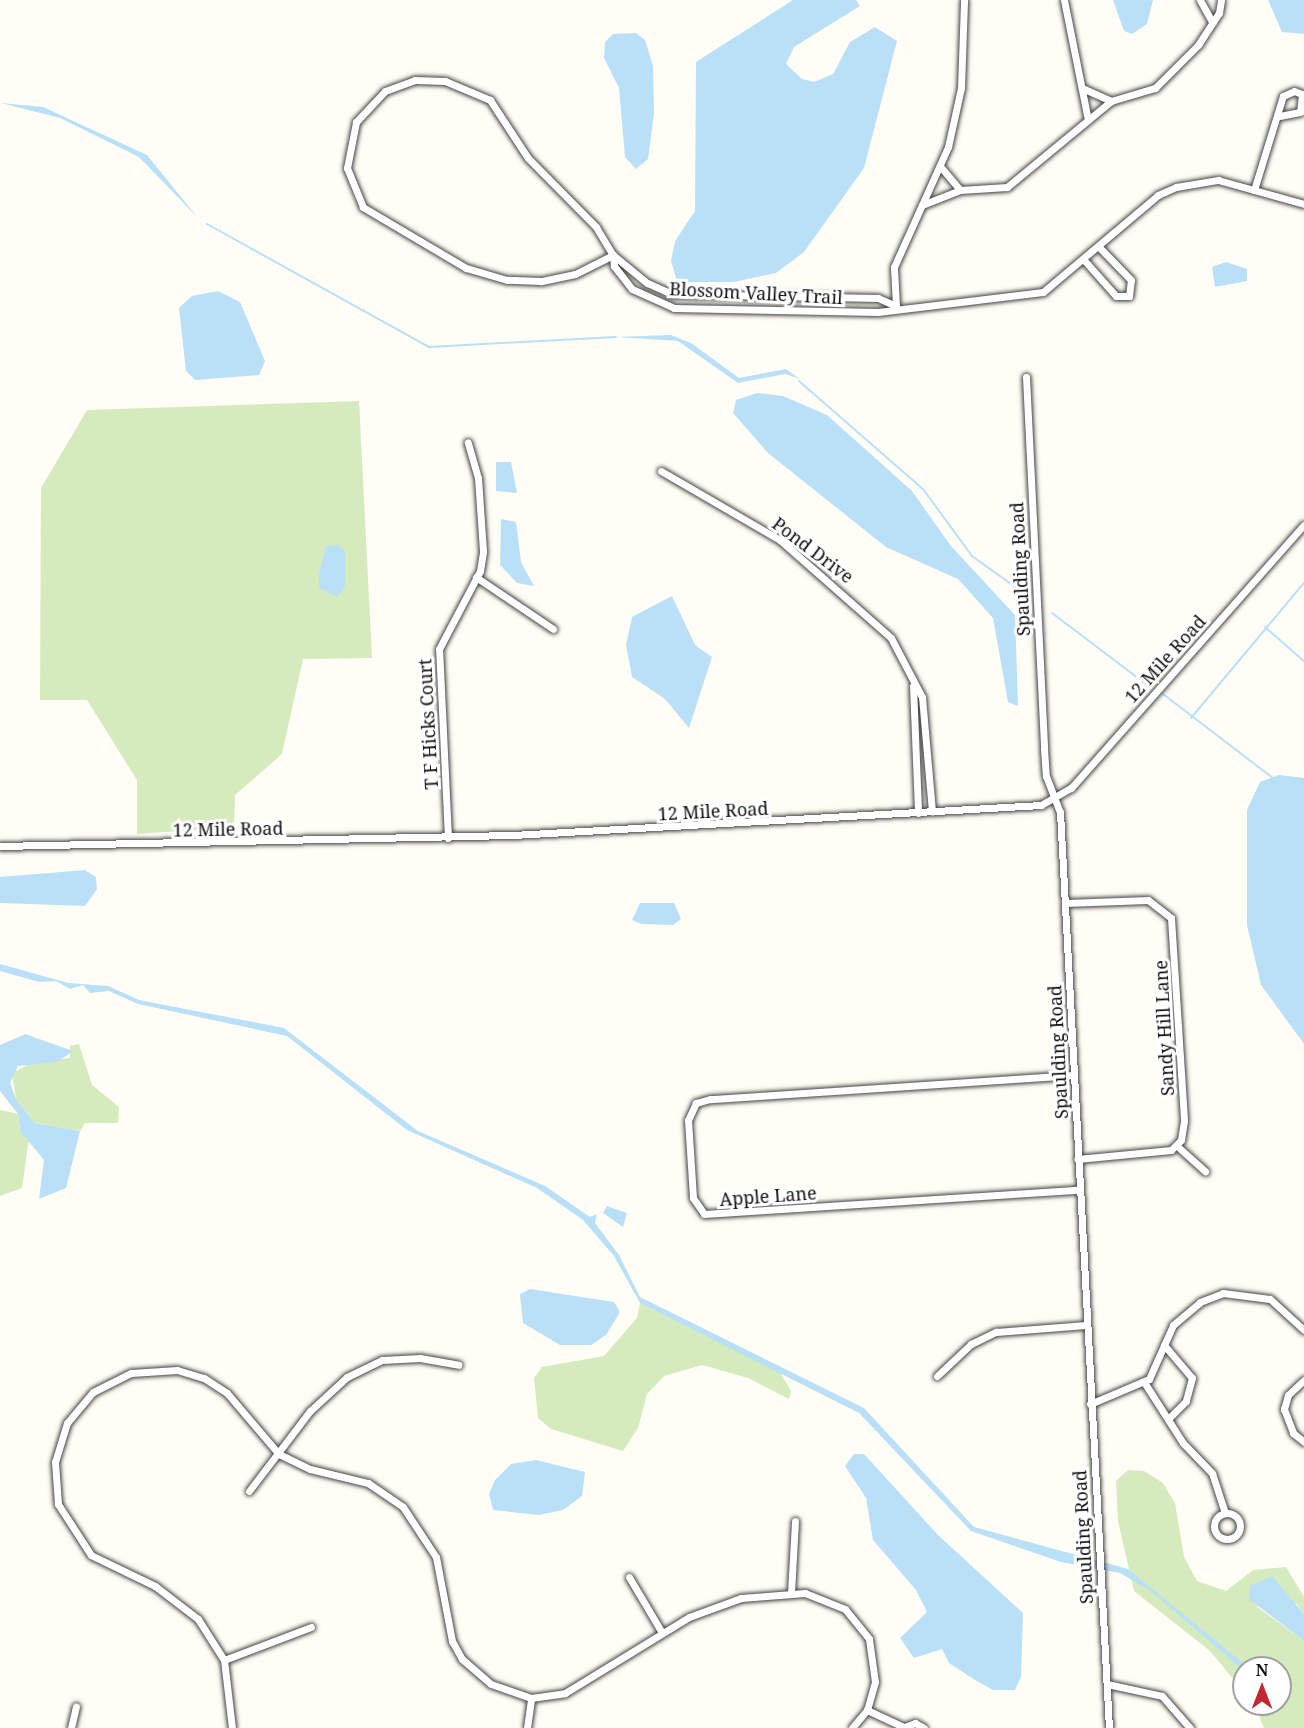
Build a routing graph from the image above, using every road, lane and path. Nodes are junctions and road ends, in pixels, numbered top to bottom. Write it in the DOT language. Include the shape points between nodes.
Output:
graph roads {
  1 [pos="964,0"];
  2 [pos="1065,0"];
  3 [pos="1200,0"];
  4 [pos="1221,0"];
  5 [pos="1213,23"];
  6 [pos="1082,88"];
  7 [pos="1111,101"];
  8 [pos="1279,116"];
  9 [pos="1088,120"];
  10 [pos="940,166"];
  11 [pos="960,190"];
  12 [pos="1254,190"];
  13 [pos="1304,204"];
  14 [pos="922,205"];
  15 [pos="1099,247"];
  16 [pos="613,255"];
  17 [pos="1084,260"];
  18 [pos="896,306"];
  19 [pos="1026,377"];
  20 [pos="468,442"];
  21 [pos="661,471"];
  22 [pos="1304,525"];
  23 [pos="476,577"];
  24 [pos="553,629"];
  25 [pos="913,686"];
  26 [pos="928,756"];
  27 [pos="915,757"];
  28 [pos="1057,799"];
  29 [pos="932,812"];
  30 [pos="918,813"];
  31 [pos="448,838"];
  32 [pos="0,846"];
  33 [pos="1065,903"];
  34 [pos="1074,1075"];
  35 [pos="1177,1146"];
  36 [pos="1077,1159"];
  37 [pos="1205,1171"];
  38 [pos="1078,1190"];
  39 [pos="1086,1325"];
  40 [pos="1304,1330"];
  41 [pos="1164,1345"];
  42 [pos="458,1365"];
  43 [pos="937,1376"];
  44 [pos="1304,1380"];
  45 [pos="1144,1382"];
  46 [pos="1090,1404"];
  47 [pos="1170,1417"];
  48 [pos="1304,1442"];
  49 [pos="279,1454"];
  50 [pos="249,1491"];
  51 [pos="1225,1514"];
  52 [pos="795,1521"];
  53 [pos="629,1577"];
  54 [pos="791,1593"];
  55 [pos="311,1627"];
  56 [pos="661,1631"];
  57 [pos="224,1660"];
  58 [pos="1107,1684"];
  59 [pos="531,1698"];
  60 [pos="76,1707"];
  61 [pos="867,1710"];
  62 [pos="902,1727"];
  63 [pos="71,1728"];
  64 [pos="232,1728"];
  65 [pos="527,1728"];
  66 [pos="852,1728"];
  67 [pos="924,1728"];
  68 [pos="1109,1728"];
  69 [pos="1191,1728"];
  1 -- 10 [label="street" via="962,88"];
  2 -- 6 [label="street"];
  3 -- 5 [label="street"];
  4 -- 5 [label="street"];
  5 -- 7 [label="street" via="1168,78"];
  6 -- 7 [label="street"];
  6 -- 9 [label="street"];
  7 -- 9 [label="street"];
  8 -- 12 [label="street"];
  9 -- 11 [label="street" via="1007,187"];
  10 -- 11 [label="street"];
  10 -- 14 [label="street"];
  11 -- 14 [label="street"];
  12 -- 13 [label="street, Blossom Valley Trail"];
  12 -- 15 [label="street, Blossom Valley Trail" via="1218,180 1176,187 1158,195"];
  14 -- 18 [label="street" via="894,267"];
  15 -- 17 [label="street, Blossom Valley Trail"];
  15 -- 17 [label="street" via="1131,280 1129,296 1116,296"];
  16 -- 16 [label="street" via="596,227 528,158 504,114 472,88 415,80 385,91 356,122 347,168 363,207 466,267 507,280 542,281 575,274"];
  16 -- 18 [label="street, Blossom Valley Trail" via="647,283 672,294 878,298"];
  16 -- 18 [label="street, Blossom Valley Trail" via="614,266 632,289 674,308 855,312"];
  17 -- 18 [label="street, Blossom Valley Trail" via="1043,292 1015,299"];
  19 -- 28 [label="street, Spaulding Road" via="1044,749 1046,776"];
  20 -- 23 [label="street, T F Hicks Court" via="476,463 482,521"];
  21 -- 25 [label="street, Pond Drive" via="780,540 876,619 900,654"];
  22 -- 28 [label="street, 12 Mile Road"];
  23 -- 24 [label="street"];
  23 -- 31 [label="street, T F Hicks Court" via="439,649"];
  25 -- 26 [label="street, Pond Drive" via="922,697"];
  25 -- 27 [label="street, Pond Drive"];
  26 -- 27 [label="street"];
  26 -- 29 [label="street, Pond Drive"];
  27 -- 30 [label="street, Pond Drive"];
  28 -- 29 [label="street, 12 Mile Road" via="1041,805"];
  28 -- 33 [label="street, Spaulding Road"];
  29 -- 30 [label="street, 12 Mile Road"];
  30 -- 31 [label="street, 12 Mile Road"];
  31 -- 32 [label="street, 12 Mile Road"];
  33 -- 34 [label="street, Spaulding Road"];
  33 -- 35 [label="street, Sandy Hill Lane" via="1149,900 1171,918 1184,1121"];
  34 -- 36 [label="street, Spaulding Road"];
  34 -- 38 [label="street, Apple Lane" via="710,1099 696,1103 688,1120 693,1198 704,1214"];
  35 -- 36 [label="street" via="1150,1155"];
  35 -- 37 [label="street"];
  36 -- 38 [label="street, Spaulding Road"];
  38 -- 39 [label="street, Spaulding Road"];
  39 -- 43 [label="street" via="996,1332 971,1344"];
  39 -- 46 [label="street, Spaulding Road"];
  40 -- 41 [label="street" via="1270,1299 1223,1293 1187,1311"];
  41 -- 45 [label="street"];
  41 -- 47 [label="street" via="1192,1378 1186,1401"];
  42 -- 49 [label="street" via="420,1358 382,1360 347,1377 310,1411"];
  44 -- 48 [label="street" via="1288,1395 1284,1409 1293,1433"];
  45 -- 46 [label="street"];
  45 -- 47 [label="street"];
  46 -- 58 [label="street, Spaulding Road"];
  47 -- 51 [label="street" via="1183,1443 1212,1473"];
  49 -- 50 [label="street"];
  49 -- 57 [label="street" via="227,1393 192,1374 160,1369 120,1377 93,1392 67,1423 58,1448 58,1504 80,1545 102,1564 172,1596 198,1619"];
  49 -- 59 [label="street" via="310,1469 368,1483 403,1507 436,1557 447,1627 462,1659 490,1684"];
  52 -- 54 [label="street"];
  53 -- 56 [label="street"];
  54 -- 56 [label="street" via="726,1603"];
  54 -- 61 [label="street" via="834,1602 863,1626 876,1668"];
  55 -- 57 [label="street"];
  56 -- 59 [label="street" via="585,1684 555,1696"];
  57 -- 64 [label="street"];
  58 -- 68 [label="street, Spaulding Road"];
  58 -- 69 [label="street" via="1162,1696"];
  59 -- 65 [label="street"];
  60 -- 63 [label="street"];
  61 -- 62 [label="street"];
  61 -- 66 [label="street"];
  62 -- 67 [label="street" via="915,1723"];
}
